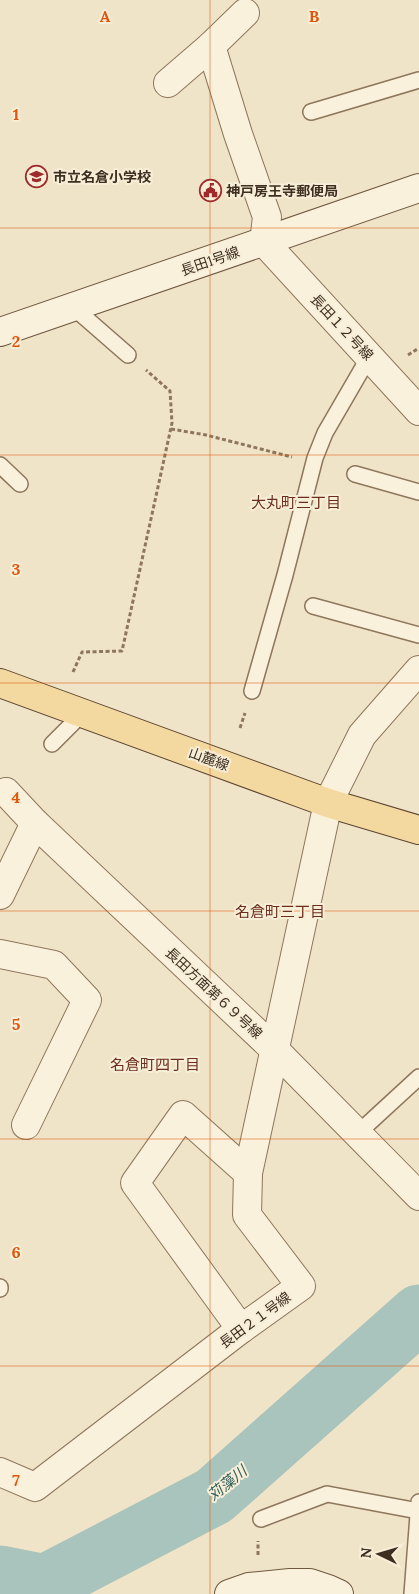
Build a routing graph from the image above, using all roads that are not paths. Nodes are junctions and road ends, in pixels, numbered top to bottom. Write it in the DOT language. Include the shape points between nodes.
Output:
graph roads {
  1 [pos="245,13"];
  2 [pos="211,46"];
  3 [pos="419,80"];
  4 [pos="168,83"];
  5 [pos="312,112"];
  6 [pos="419,188"];
  7 [pos="264,242"];
  8 [pos="73,307"];
  9 [pos="0,332"];
  10 [pos="128,355"];
  11 [pos="369,357"];
  12 [pos="419,411"];
  13 [pos="0,465"];
  14 [pos="355,474"];
  15 [pos="20,484"];
  16 [pos="419,492"];
  17 [pos="313,606"];
  18 [pos="419,635"];
  19 [pos="419,670"];
  20 [pos="0,683"];
  21 [pos="252,691"];
  22 [pos="83,713"];
  23 [pos="52,744"];
  24 [pos="3,789"];
  25 [pos="328,803"];
  26 [pos="35,823"];
  27 [pos="419,830"];
  28 [pos="0,895"];
  29 [pos="0,954"];
  30 [pos="275,1050"];
  31 [pos="419,1077"];
  32 [pos="26,1125"];
  33 [pos="357,1134"];
  34 [pos="248,1173"];
  35 [pos="419,1196"];
  36 [pos="241,1329"];
  37 [pos="0,1472"];
  38 [pos="419,1502"];
  39 [pos="418,1511"];
  40 [pos="261,1518"];
  41 [pos="229,1594"];
  42 [pos="339,1594"];
  43 [pos="412,1594"];
  1 -- 2 [label="street"];
  2 -- 4 [label="street"];
  2 -- 7 [label="street" via="268,217"];
  3 -- 5 [label="lane"];
  6 -- 7 [label="street, 長田1号線"];
  7 -- 8 [label="street, 長田1号線"];
  7 -- 11 [label="street, 長田１２号線"];
  8 -- 9 [label="street, 長田1号線"];
  8 -- 10 [label="lane"];
  11 -- 12 [label="street, 長田１２号線"];
  11 -- 21 [label="lane" via="315,458"];
  13 -- 15 [label="lane"];
  14 -- 16 [label="lane"];
  17 -- 18 [label="lane"];
  19 -- 25 [label="street" via="362,735"];
  20 -- 22 [label="main road, 山麓線"];
  22 -- 23 [label="lane"];
  22 -- 25 [label="main road, 山麓線"];
  24 -- 26 [label="street, 長田方面第６９号線"];
  25 -- 27 [label="main road, 山麓線"];
  25 -- 30 [label="street, 長田２１号線"];
  26 -- 28 [label="street"];
  26 -- 30 [label="street, 長田方面第６９号線"];
  29 -- 32 [label="street" via="54,966 87,1000"];
  30 -- 33 [label="street, 長田方面第６９号線"];
  30 -- 34 [label="street, 長田２１号線"];
  31 -- 33 [label="lane"];
  33 -- 35 [label="street, 長田方面第６９号線"];
  34 -- 36 [label="street, 長田２１号線" via="247,1215 300,1286"];
  34 -- 36 [label="street" via="184,1115 135,1182"];
  36 -- 37 [label="street, 長田２１号線" via="35,1487"];
  38 -- 39 [label="lane"];
  39 -- 40 [label="lane" via="328,1494"];
  39 -- 43 [label="lane"];
  41 -- 42 [label="street" via="249,1587 290,1582 310,1583"];
}
